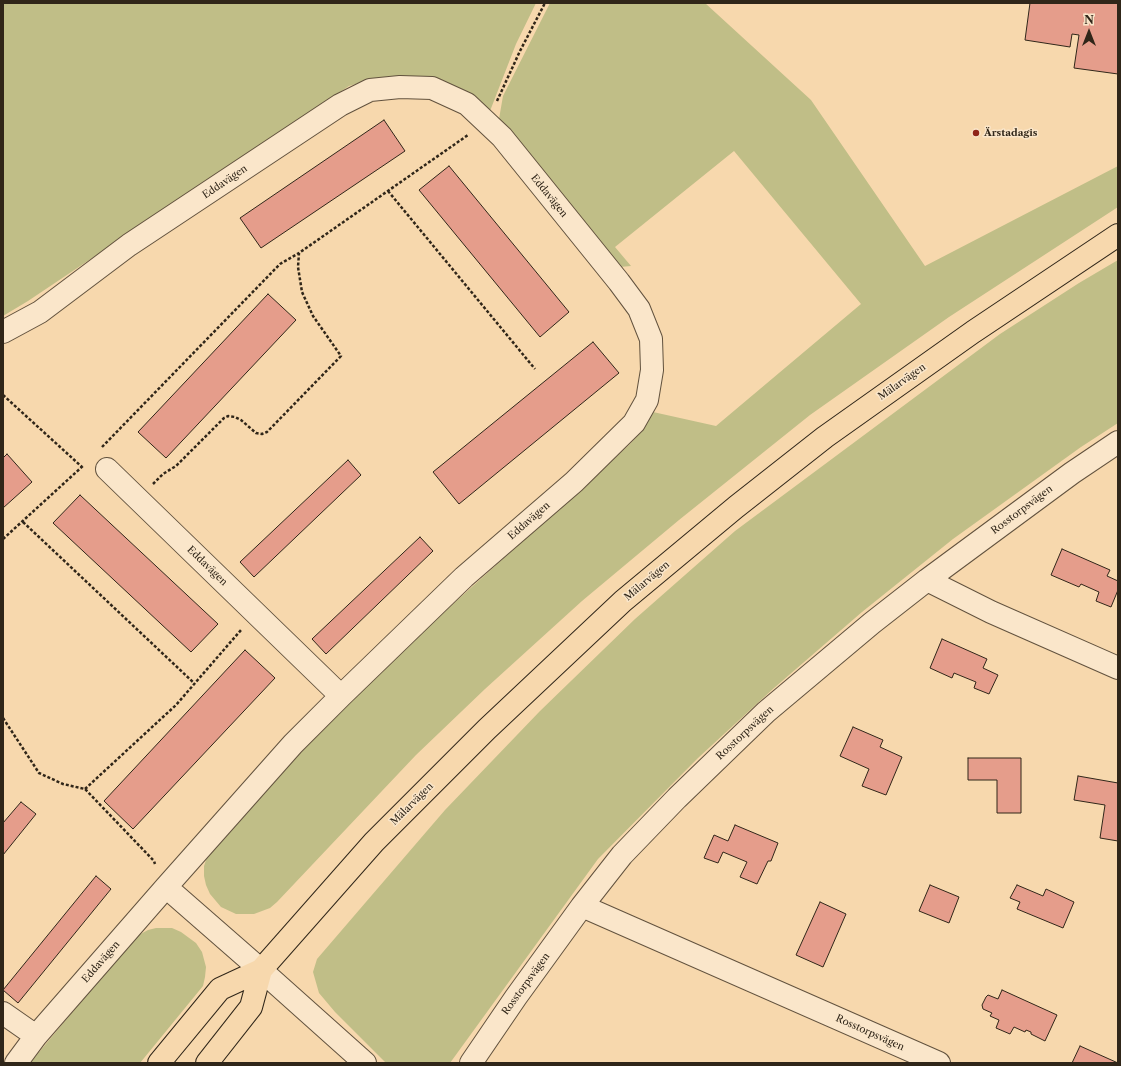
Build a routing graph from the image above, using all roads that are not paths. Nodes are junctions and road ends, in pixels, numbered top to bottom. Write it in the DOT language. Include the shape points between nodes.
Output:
graph roads {
  1 [pos="1118,235"];
  2 [pos="1118,239"];
  3 [pos="1088,255"];
  4 [pos="3,332"];
  5 [pos="1118,442"];
  6 [pos="103,460"];
  7 [pos="927,580"];
  8 [pos="1118,668"];
  9 [pos="341,696"];
  10 [pos="166,887"];
  11 [pos="582,906"];
  12 [pos="261,970"];
  13 [pos="3,1013"];
  14 [pos="36,1036"];
  15 [pos="16,1063"];
  16 [pos="159,1063"];
  17 [pos="207,1063"];
  18 [pos="365,1063"];
  19 [pos="471,1063"];
  20 [pos="939,1063"];
  1 -- 3 [label="main road, Mälarvägen"];
  2 -- 3 [label="main road, Mälarvägen"];
  3 -- 12 [label="main road, Mälarvägen" via="973,332 825,437 623,601 487,729 374,842"];
  4 -- 9 [label="street, Eddavägen" via="40,312 129,246 340,105 370,90 400,87 432,88 467,104 502,137 639,309 651,339 652,370 647,400 634,423 574,482 464,577"];
  5 -- 7 [label="street, Rosstorpsvägen"];
  6 -- 9 [label="street, Eddavägen" via="138,500"];
  7 -- 8 [label="street" via="991,612"];
  7 -- 11 [label="street, Rosstorpsvägen" via="766,712 622,855"];
  9 -- 10 [label="street, Eddavägen" via="293,744"];
  10 -- 12 [label="street"];
  10 -- 14 [label="street, Eddavägen"];
  11 -- 19 [label="street, Rosstorpsvägen"];
  11 -- 20 [label="street, Rosstorpsvägen"];
  12 -- 16 [label="main road, Mälarvägen" via="220,989"];
  12 -- 17 [label="main road, Mälarvägen" via="251,1007"];
  12 -- 18 [label="street"];
  13 -- 14 [label="street"];
  14 -- 15 [label="street, Eddavägen"];
}
